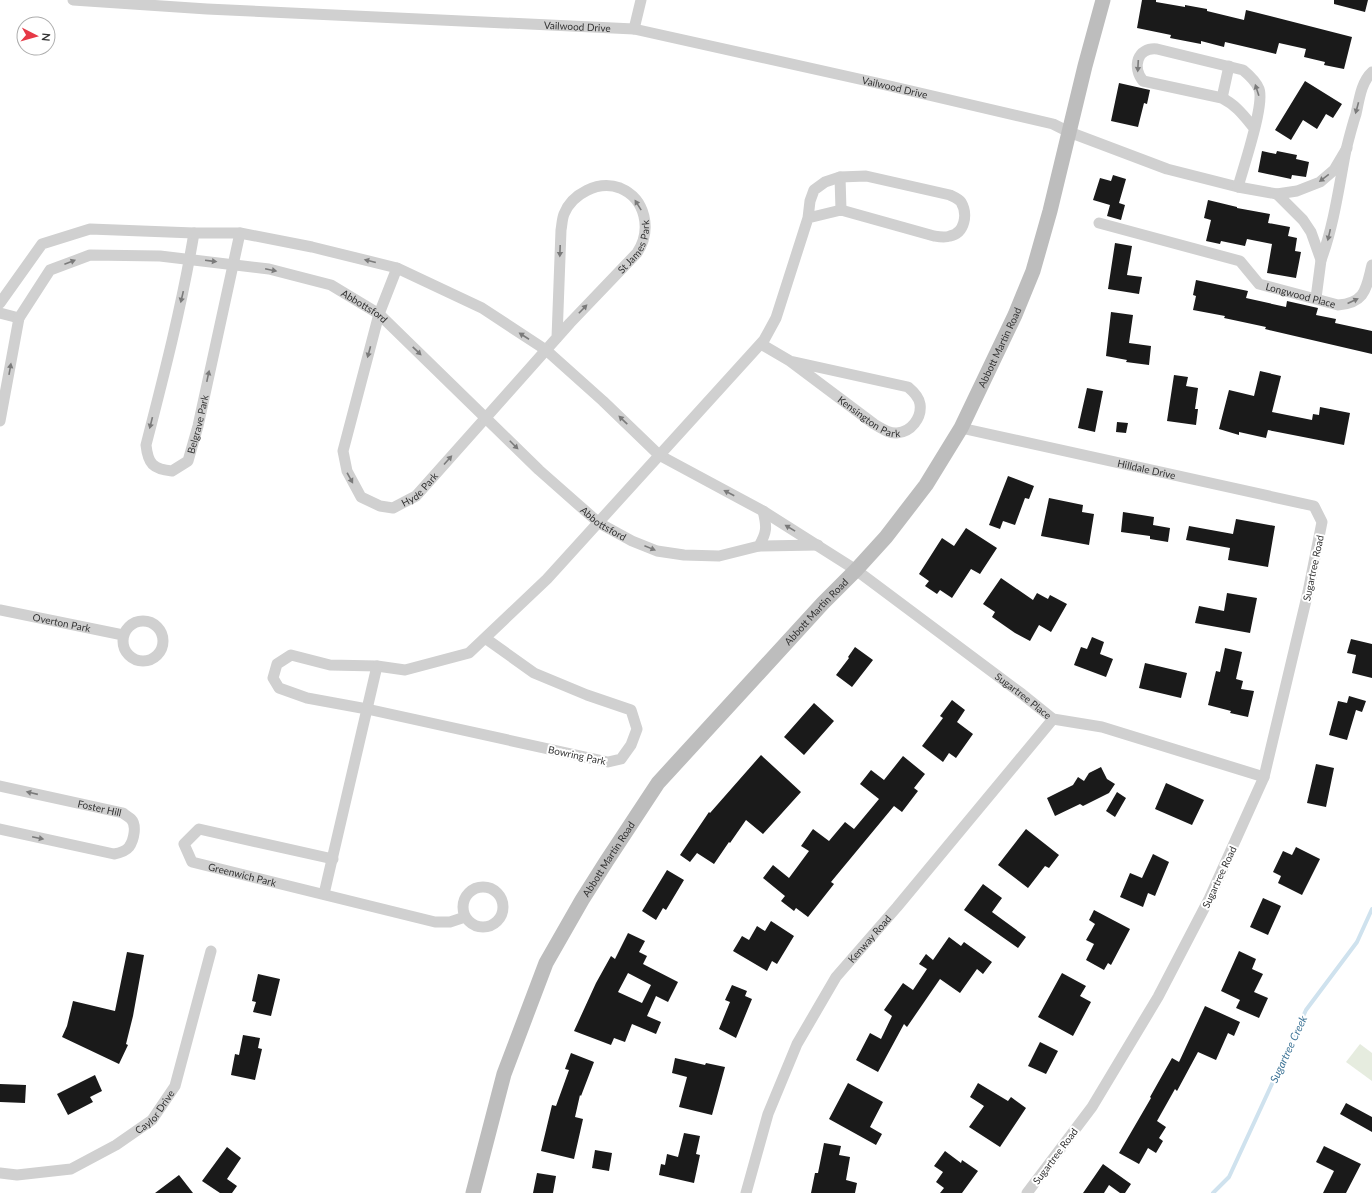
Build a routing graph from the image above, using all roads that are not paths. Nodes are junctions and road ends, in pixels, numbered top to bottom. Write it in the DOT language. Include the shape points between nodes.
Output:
graph roads {
  1 [pos="74,0"];
  2 [pos="641,0"];
  3 [pos="1103,0"];
  4 [pos="634,29"];
  5 [pos="1229,66"];
  6 [pos="1372,72"];
  7 [pos="1222,98"];
  8 [pos="1254,128"];
  9 [pos="1069,132"];
  10 [pos="1347,148"];
  11 [pos="840,176"];
  12 [pos="1238,187"];
  13 [pos="1277,194"];
  14 [pos="841,210"];
  15 [pos="808,218"];
  16 [pos="1099,223"];
  17 [pos="194,233"];
  18 [pos="240,233"];
  19 [pos="190,258"];
  20 [pos="1321,260"];
  21 [pos="232,264"];
  22 [pos="1372,265"];
  23 [pos="397,268"];
  24 [pos="1316,298"];
  25 [pos="0,303"];
  26 [pos="0,313"];
  27 [pos="379,314"];
  28 [pos="19,318"];
  29 [pos="557,338"];
  30 [pos="761,344"];
  31 [pos="546,350"];
  32 [pos="790,361"];
  33 [pos="486,418"];
  34 [pos="0,421"];
  35 [pos="961,428"];
  36 [pos="659,455"];
  37 [pos="763,512"];
  38 [pos="1322,522"];
  39 [pos="599,523"];
  40 [pos="818,545"];
  41 [pos="759,546"];
  42 [pos="856,570"];
  43 [pos="0,610"];
  44 [pos="123,635"];
  45 [pos="485,638"];
  46 [pos="376,666"];
  47 [pos="367,709"];
  48 [pos="1053,719"];
  49 [pos="1264,777"];
  50 [pos="0,786"];
  51 [pos="0,829"];
  52 [pos="333,859"];
  53 [pos="324,894"];
  54 [pos="466,916"];
  55 [pos="211,951"];
  56 [pos="0,1173"];
  57 [pos="473,1193"];
  58 [pos="746,1193"];
  59 [pos="1027,1193"];
  1 -- 4 [label="street, Vailwood Drive" via="207,9"];
  2 -- 4 [label="street"];
  3 -- 9 [label="main road, Abbott Martin Road"];
  4 -- 9 [label="street, Vailwood Drive" via="1054,124"];
  5 -- 7 [label="street"];
  5 -- 7 [label="street, one-way" via="1157,48 1151,48 1141,54 1138,61 1137,71 1143,81"];
  8 -- 5 [label="street, one-way" via="1259,111 1259,90 1243,70"];
  6 -- 10 [label="street, one-way" via="1362,91"];
  7 -- 8 [label="street" via="1231,102"];
  8 -- 12 [label="street"];
  9 -- 12 [label="street" via="1167,169"];
  9 -- 35 [label="main road, Abbott Martin Road" via="1033,271"];
  10 -- 13 [label="street, one-way" via="1334,170 1320,182 1297,191"];
  10 -- 20 [label="street, one-way" via="1328,239"];
  11 -- 14 [label="street"];
  11 -- 14 [label="street" via="866,176 950,195 960,201 965,219 962,229 952,236 943,237"];
  11 -- 15 [label="street" via="814,190"];
  12 -- 13 [label="street"];
  13 -- 20 [label="street" via="1303,220 1311,232"];
  14 -- 15 [label="street"];
  15 -- 30 [label="street" via="776,318"];
  16 -- 24 [label="street, Longwood Place" via="1240,261 1259,284"];
  17 -- 18 [label="street"];
  17 -- 19 [label="street, Belgrave Park"];
  17 -- 25 [label="street" via="90,229 42,244"];
  18 -- 21 [label="street, Belgrave Park"];
  23 -- 18 [label="street, one-way" via="312,247"];
  19 -- 21 [label="street, Abbottsford, one-way"];
  19 -- 21 [label="street, Belgrave Park, one-way" via="146,446 147,458 153,465 172,472 188,462"];
  28 -- 19 [label="street, Abbottsford, one-way" via="50,270 90,255"];
  20 -- 24 [label="street"];
  21 -- 27 [label="street, Abbottsford, one-way" via="269,269 331,285"];
  24 -- 22 [label="street, Longwood Place, one-way" via="1338,305 1349,304 1360,298 1366,289"];
  23 -- 27 [label="street, Hyde Park"];
  31 -- 23 [label="street, one-way" via="482,308"];
  26 -- 28 [label="street"];
  27 -- 33 [label="street, Abbottsford, one-way"];
  27 -- 33 [label="street, Hyde Park, one-way" via="343,451 347,471 361,497 380,506 393,508 416,496"];
  34 -- 28 [label="street, Abbottsford, one-way"];
  29 -- 29 [label="street, St James Park, one-way" via="643,244 646,222 642,211 628,192 618,188 597,187 577,196 564,215 561,230"];
  29 -- 31 [label="street, St James Park"];
  30 -- 32 [label="street, Kensington Park"];
  30 -- 36 [label="street"];
  31 -- 33 [label="street, Hyde Park"];
  36 -- 31 [label="street, one-way"];
  32 -- 32 [label="street, Kensington Park" via="908,387 916,394 920,405 919,416 910,429 897,433 886,431"];
  33 -- 39 [label="street, Abbottsford, one-way" via="539,470"];
  35 -- 38 [label="street, Hilldale Drive" via="1314,506"];
  35 -- 42 [label="main road, Abbott Martin Road" via="926,485 886,537"];
  37 -- 36 [label="street, one-way"];
  36 -- 39 [label="street, Bowring Park"];
  40 -- 37 [label="street, one-way"];
  37 -- 41 [label="street" via="767,526"];
  38 -- 49 [label="street, Sugartree Road"];
  39 -- 41 [label="street, Abbottsford, one-way" via="657,551 684,555 719,556"];
  39 -- 45 [label="street, Bowring Park" via="547,579"];
  40 -- 41 [label="street, Abbottsford"];
  40 -- 42 [label="street"];
  42 -- 48 [label="street, Sugartree Place"];
  42 -- 57 [label="main road, Abbott Martin Road" via="658,783 582,900 546,964 524,1020 500,1086"];
  43 -- 44 [label="street, Overton Park"];
  45 -- 46 [label="street, Bowring Park" via="469,654 405,670"];
  45 -- 47 [label="street, Bowring Park" via="534,673 631,710 637,729 631,745 621,759 608,762"];
  46 -- 47 [label="street"];
  46 -- 47 [label="street, Bowring Park" via="330,665 291,655 277,664 273,678 279,688 307,698"];
  47 -- 52 [label="street"];
  48 -- 49 [label="street, Sugartree Place" via="1102,727"];
  48 -- 58 [label="street, Kenway Road" via="836,977 797,1044 768,1114"];
  49 -- 59 [label="street, Sugartree Road" via="1209,899 1158,997 1092,1108"];
  51 -- 50 [label="street, Foster Hill, one-way" via="114,854 129,847 134,829 131,818 123,813"];
  52 -- 53 [label="street"];
  52 -- 53 [label="street, Greenwich Park" via="199,829 184,844 192,862"];
  53 -- 54 [label="street, Greenwich Park" via="435,922 450,922"];
  55 -- 56 [label="street, Caylor Drive" via="175,1086 152,1120 116,1145 71,1169 17,1175"];
}
